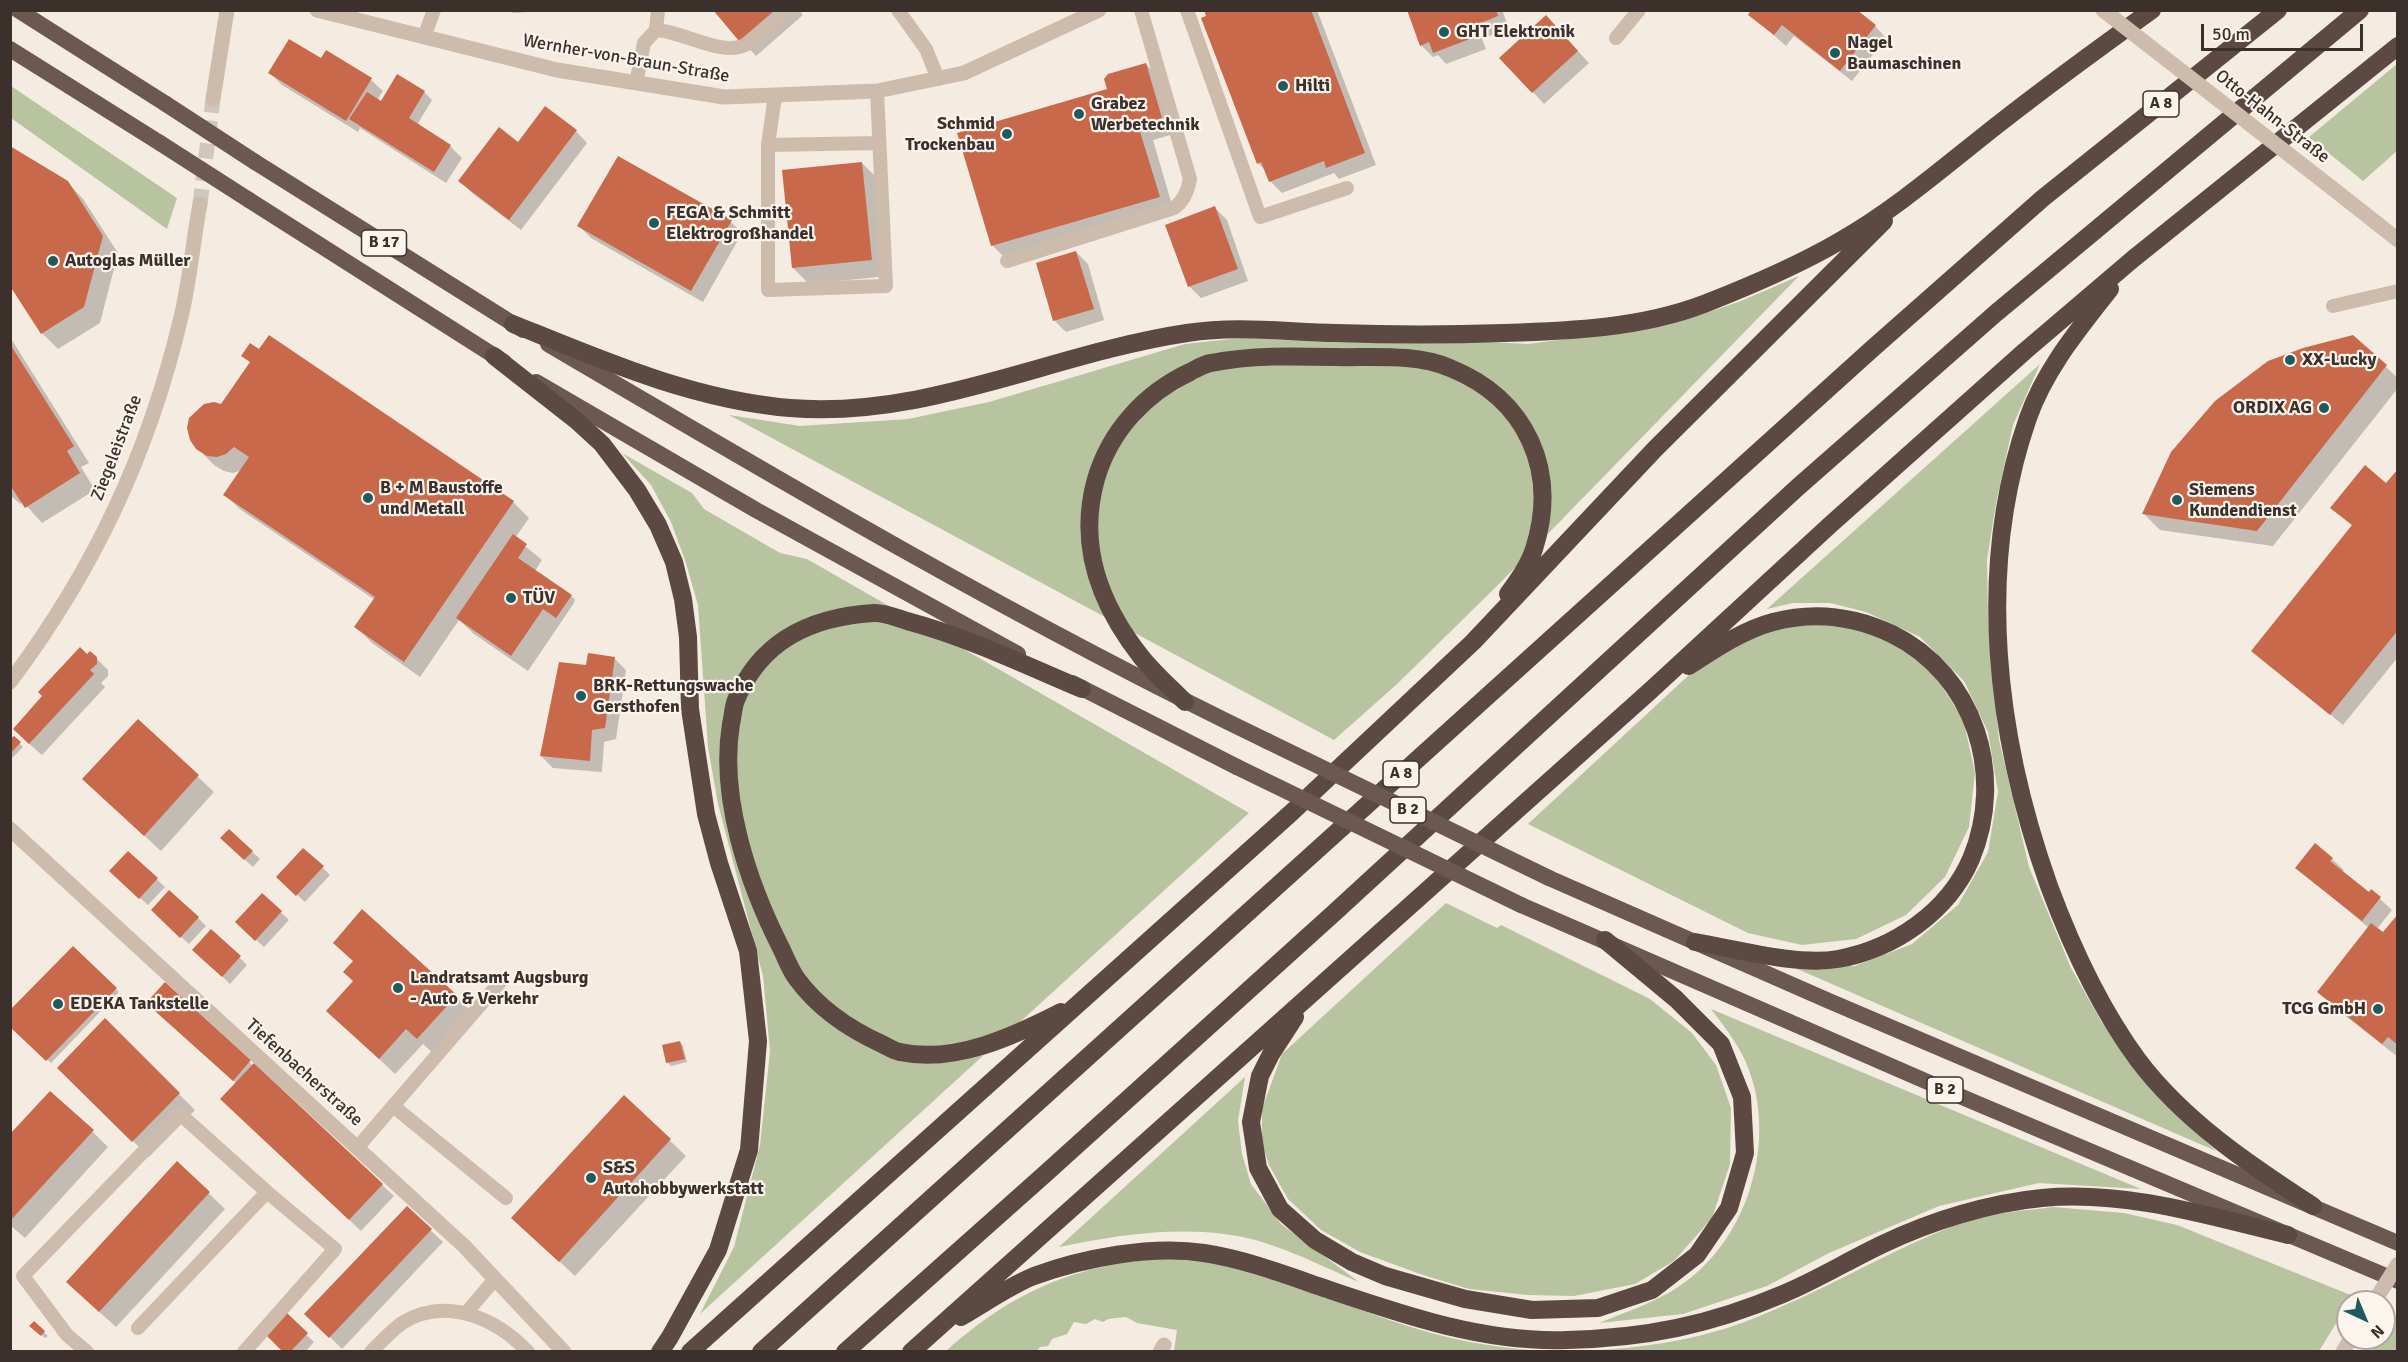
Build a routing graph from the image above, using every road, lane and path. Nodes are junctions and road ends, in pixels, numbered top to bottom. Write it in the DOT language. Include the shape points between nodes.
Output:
graph roads {
  1 [pos="18,10"];
  2 [pos="227,10"];
  3 [pos="317,10"];
  4 [pos="434,10"];
  5 [pos="658,10"];
  6 [pos="788,10"];
  7 [pos="898,10"];
  8 [pos="1099,10"];
  9 [pos="1141,10"];
  10 [pos="1187,10"];
  11 [pos="1639,10"];
  12 [pos="2103,10"];
  13 [pos="2152,10"];
  14 [pos="2278,10"];
  15 [pos="2360,10"];
  16 [pos="656,30"];
  17 [pos="424,37"];
  18 [pos="1616,38"];
  19 [pos="2397,45"];
  20 [pos="10,49"];
  21 [pos="938,79"];
  22 [pos="636,83"];
  23 [pos="878,91"];
  24 [pos="775,96"];
  25 [pos="213,99"];
  26 [pos="879,144"];
  27 [pos="768,145"];
  28 [pos="1347,188"];
  29 [pos="1910,194"];
  30 [pos="200,204"];
  31 [pos="2397,240"];
  32 [pos="2133,260"];
  33 [pos="1007,261"];
  34 [pos="2397,291"];
  35 [pos="2333,306"];
  36 [pos="513,324"];
  37 [pos="494,356"];
  38 [pos="1473,642"];
  39 [pos="10,682"];
  40 [pos="1082,689"];
  41 [pos="1650,692"];
  42 [pos="1185,702"];
  43 [pos="10,829"];
  44 [pos="1605,940"];
  45 [pos="1695,942"];
  46 [pos="501,981"];
  47 [pos="1322,985"];
  48 [pos="1084,1000"];
  49 [pos="393,1106"];
  50 [pos="357,1148"];
  51 [pos="267,1192"];
  52 [pos="506,1198"];
  53 [pos="2313,1206"];
  54 [pos="2288,1235"];
  55 [pos="2397,1243"];
  56 [pos="2397,1264"];
  57 [pos="495,1279"];
  58 [pos="2397,1281"];
  59 [pos="2381,1290"];
  60 [pos="466,1313"];
  61 [pos="138,1328"];
  62 [pos="926,1338"];
  63 [pos="87,1352"];
  64 [pos="244,1352"];
  65 [pos="371,1352"];
  66 [pos="528,1352"];
  67 [pos="564,1352"];
  68 [pos="660,1352"];
  69 [pos="690,1352"];
  70 [pos="761,1352"];
  71 [pos="845,1352"];
  72 [pos="911,1352"];
  1 -- 36 [label="highway, B 17, bridge"];
  2 -- 25 [label="street"];
  3 -- 17 [label="street, Wernher-von-Braun-Straße"];
  4 -- 17 [label="lane"];
  5 -- 16 [label="lane"];
  6 -- 16 [label="lane" via="748,44 734,49"];
  7 -- 21 [label="lane" via="926,49"];
  8 -- 21 [label="street, Wernher-von-Braun-Straße" via="964,73"];
  9 -- 33 [label="lane" via="1190,179 1181,203"];
  10 -- 28 [label="lane" via="1260,218"];
  11 -- 18 [label="lane"];
  12 -- 31 [label="street, Otto-Hahn-Straße, bridge"];
  13 -- 29 [label="highway" via="2067,70"];
  14 -- 70 [label="highway, A 8" via="2043,198 1872,349"];
  15 -- 71 [label="highway" via="2005,305 1798,487 1325,921"];
  16 -- 22 [label="lane" via="644,43"];
  17 -- 22 [label="street, Wernher-von-Braun-Straße" via="557,70"];
  19 -- 32 [label="highway"];
  20 -- 37 [label="highway, B 17, bridge"];
  21 -- 23 [label="street, Wernher-von-Braun-Straße"];
  22 -- 24 [label="street, Wernher-von-Braun-Straße" via="724,97"];
  23 -- 24 [label="street, Wernher-von-Braun-Straße"];
  23 -- 26 [label="lane"];
  24 -- 27 [label="lane"];
  26 -- 27 [label="lane"];
  26 -- 27 [label="lane" via="885,286 768,290"];
  29 -- 36 [label="highway" via="1841,241 1760,281 1697,306 1636,323 1555,332 1483,334 1343,334 1253,328 1192,332 1134,342 910,403 791,408 725,399 636,373"];
  29 -- 38 [label="highway" via="1655,449"];
  30 -- 39 [label="street, Ziegeleistraße" via="182,315 151,423 104,535 61,611"];
  32 -- 41 [label="highway" via="1998,374"];
  32 -- 53 [label="highway" via="2062,350 2029,415 2008,484 1999,561 1998,661 2011,754 2030,832 2066,932 2104,1010 2139,1061 2177,1104 2269,1178"];
  34 -- 35 [label="lane" via="2356,295"];
  36 -- 42 [label="highway" via="953,579"];
  37 -- 40 [label="highway" via="756,510"];
  37 -- 68 [label="highway" via="602,444 637,490 674,562 688,637 690,709 706,814 748,951 758,1041 749,1150 718,1250"];
  38 -- 42 [label="highway" via="1520,576 1533,551 1543,514 1541,474 1530,439 1513,411 1484,385 1449,367 1409,358 1249,357 1208,363 1150,397 1119,429 1100,465 1090,500 1092,565 1102,593 1143,658"];
  38 -- 48 [label="highway"];
  40 -- 44 [label="highway, B 2, bridge" via="1521,905"];
  40 -- 48 [label="highway" via="929,627 876,612 817,622 778,641 750,671 735,702 727,749 743,854 763,912 796,978 823,1008 854,1031 900,1052 940,1054 982,1046 1027,1029"];
  41 -- 45 [label="highway" via="1726,643 1771,622 1813,616 1850,619 1910,643 1926,656 1964,702 1984,755 1985,798 1970,861 1936,909 1905,933 1865,952 1817,960"];
  41 -- 47 [label="highway"];
  42 -- 45 [label="highway, B 2, bridge" via="1549,878"];
  43 -- 50 [label="street, Tiefenbacherstraße"];
  44 -- 47 [label="highway" via="1676,999 1722,1044 1742,1097 1745,1153 1729,1208 1697,1255 1652,1290 1598,1308 1532,1310 1465,1299 1385,1276 1315,1240 1280,1209 1258,1168 1251,1122 1260,1077 1271,1054"];
  44 -- 54 [label="highway, B 2"];
  45 -- 53 [label="highway, B 2"];
  46 -- 49 [label="lane"];
  47 -- 62 [label="highway"];
  48 -- 69 [label="highway"];
  49 -- 50 [label="lane"];
  49 -- 52 [label="lane"];
  50 -- 57 [label="street, Tiefenbacherstraße"];
  51 -- 61 [label="lane"];
  51 -- 63 [label="lane" via="180,1114 23,1276 67,1335"];
  51 -- 64 [label="lane" via="335,1250"];
  53 -- 55 [label="highway, B 2"];
  54 -- 58 [label="highway, B 2"];
  54 -- 62 [label="highway" via="2157,1204 2042,1198 1936,1221 1786,1293 1696,1325 1624,1338 1562,1340 1446,1327 1270,1269 1203,1252 1144,1251 1090,1259 1030,1277"];
  56 -- 59 [label="street, bridge"];
  57 -- 60 [label="lane"];
  57 -- 67 [label="street, Tiefenbacherstraße"];
  60 -- 65 [label="lane" via="421,1314 401,1324"];
  60 -- 66 [label="lane" via="508,1332"];
  62 -- 72 [label="highway"];
}
